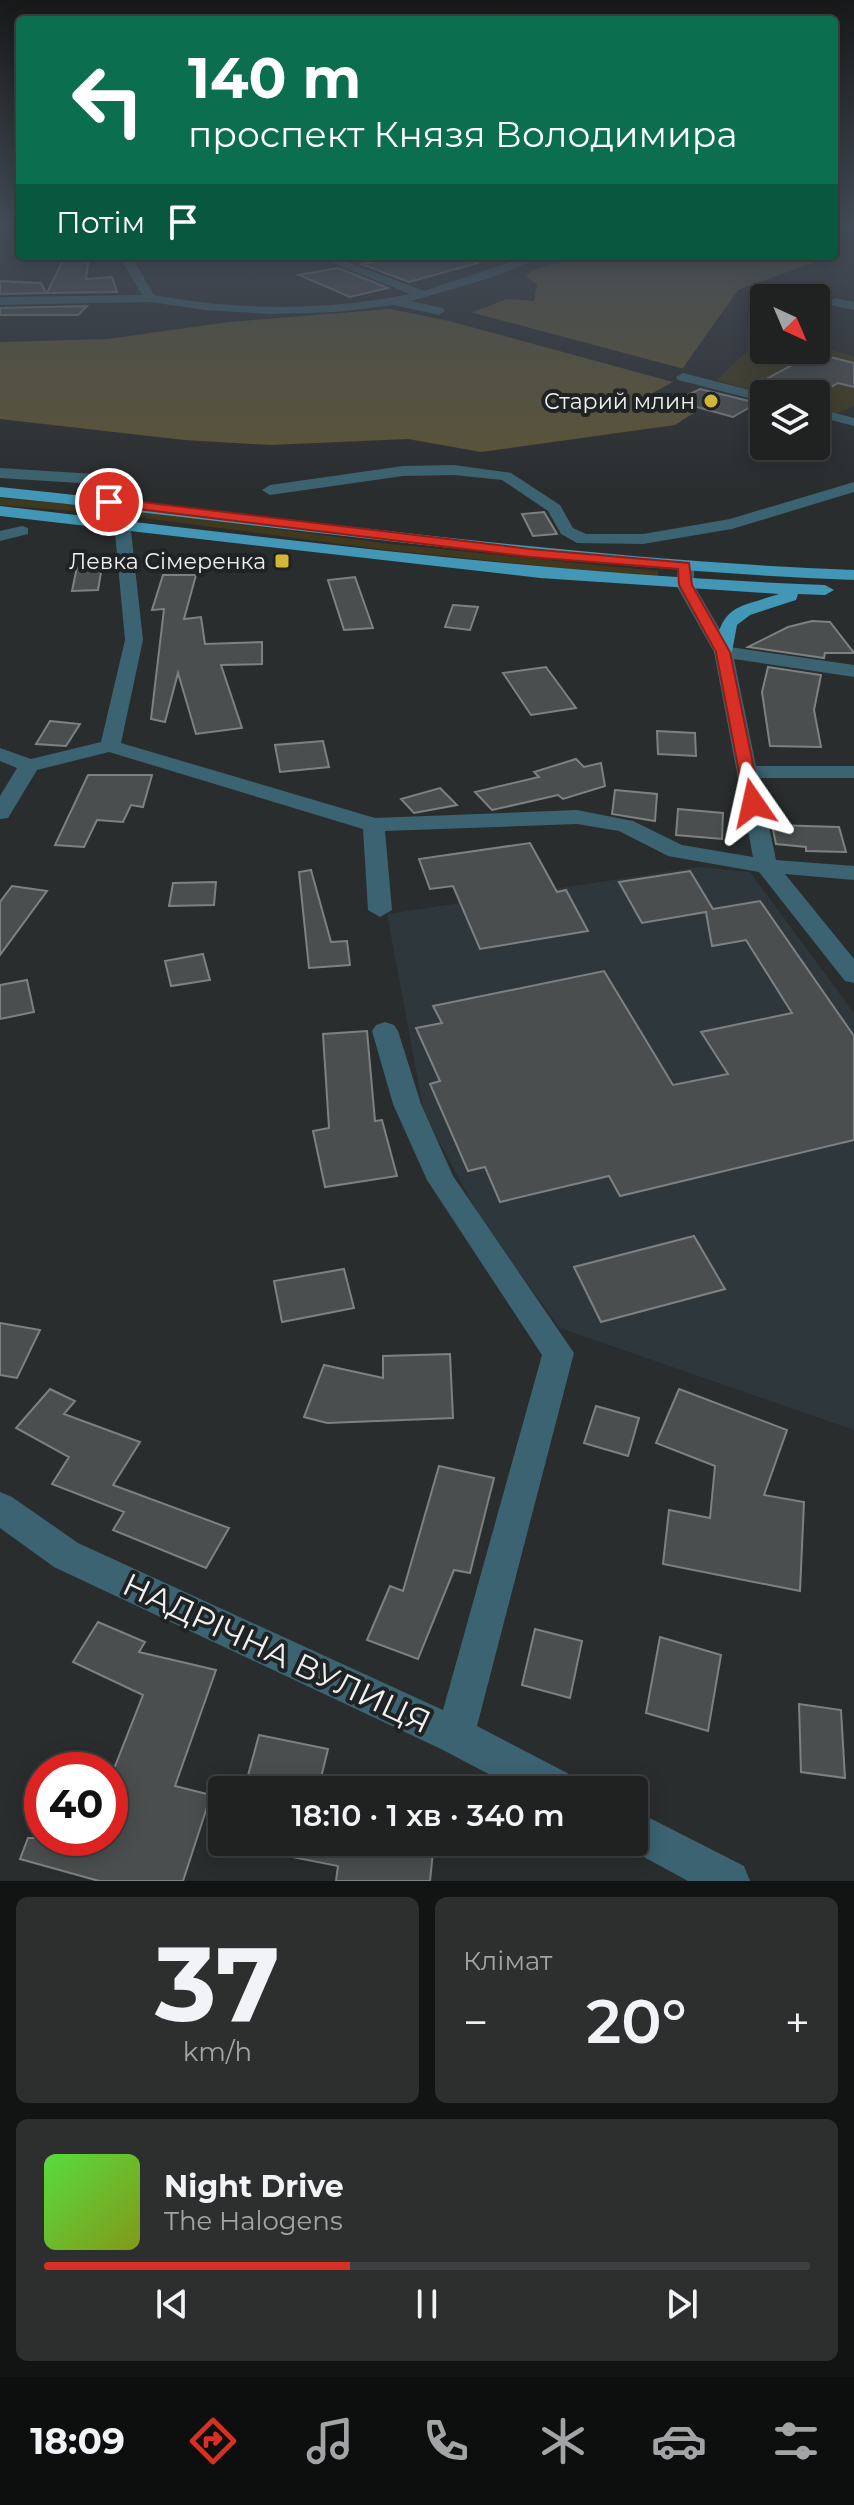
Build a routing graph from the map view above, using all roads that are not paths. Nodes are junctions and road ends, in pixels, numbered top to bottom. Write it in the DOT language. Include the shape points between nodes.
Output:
graph roads {
  1 [pos="683,377"];
  2 [pos="750,394"];
  3 [pos="830,416"];
  4 [pos="854,422"];
  5 [pos="0,473"];
  6 [pos="95,479"];
  7 [pos="854,487"];
  8 [pos="270,490"];
  9 [pos="0,492"];
  10 [pos="131,504"];
  11 [pos="0,511"];
  12 [pos="122,522"];
  13 [pos="22,531"];
  14 [pos="0,536"];
  15 [pos="685,565"];
  16 [pos="854,575"];
  17 [pos="685,585"];
  18 [pos="832,591"];
  19 [pos="854,591"];
  20 [pos="723,652"];
  21 [pos="854,671"];
  22 [pos="110,746"];
  23 [pos="0,754"];
  24 [pos="29,766"];
  25 [pos="747,772"];
  26 [pos="854,772"];
  27 [pos="0,813"];
  28 [pos="374,825"];
  29 [pos="766,866"];
  30 [pos="854,873"];
  31 [pos="380,910"];
  32 [pos="854,975"];
  33 [pos="385,1031"];
  34 [pos="0,1508"];
  35 [pos="455,1735"];
  36 [pos="533,1776"];
  37 [pos="648,1838"];
  38 [pos="729,1881"];
  1 -- 2 [label="street"];
  3 -- 4 [label="street"];
  5 -- 6 [label="street"];
  7 -- 8 [label="street" via="732,524 643,539 583,539 567,531 554,508 506,476 403,471"];
  9 -- 10 [label="main road"];
  10 -- 12 [label="street"];
  10 -- 15 [label="main road" via="385,537"];
  11 -- 12 [label="main road"];
  12 -- 17 [label="main road" via="540,573"];
  12 -- 22 [label="street" via="134,640"];
  13 -- 14 [label="street"];
  15 -- 16 [label="main road"];
  15 -- 17 [label="street"];
  17 -- 18 [label="main road"];
  17 -- 20 [label="street"];
  18 -- 19 [label="main road"];
  18 -- 20 [label="main road" via="744,611 728,623"];
  20 -- 21 [label="street"];
  20 -- 25 [label="street"];
  22 -- 24 [label="street"];
  22 -- 28 [label="street"];
  23 -- 24 [label="street"];
  24 -- 27 [label="street"];
  25 -- 26 [label="street"];
  25 -- 29 [label="street"];
  28 -- 29 [label="street" via="577,817 625,826 676,851"];
  28 -- 31 [label="street"];
  29 -- 30 [label="street"];
  29 -- 32 [label="street"];
  33 -- 35 [label="street" via="407,1104 441,1180 558,1353"];
  34 -- 35 [label="street, НАДРІЧНА ВУЛИЦЯ" via="66,1555"];
  35 -- 36 [label="street, НАДРІЧНА ВУЛИЦЯ"];
  37 -- 38 [label="street"];
}
